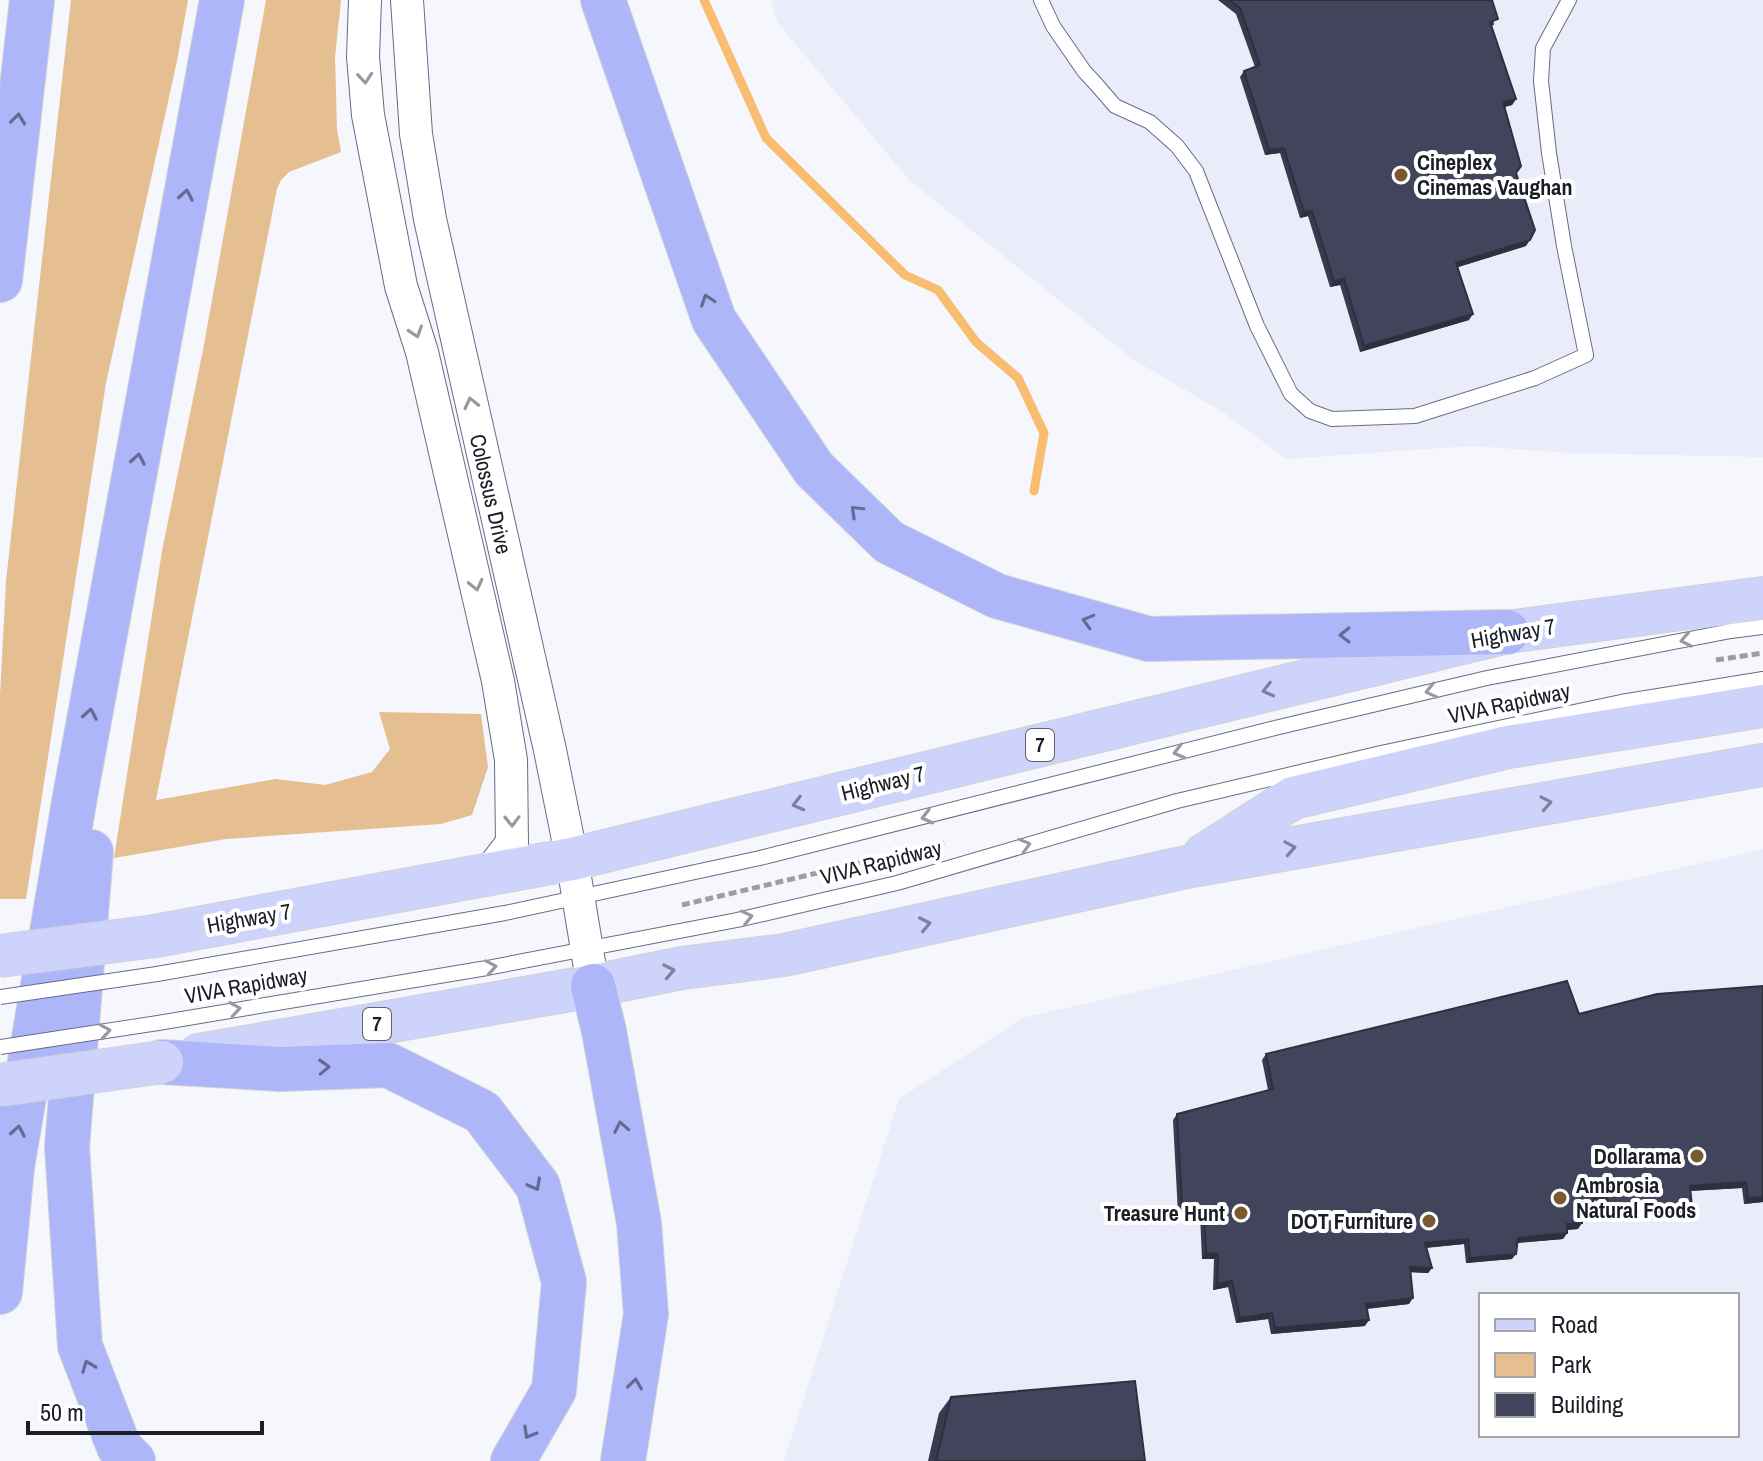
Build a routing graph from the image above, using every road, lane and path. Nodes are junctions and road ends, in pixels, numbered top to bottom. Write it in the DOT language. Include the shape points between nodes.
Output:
graph roads {
  1 [pos="32,0"];
  2 [pos="222,0"];
  3 [pos="365,0"];
  4 [pos="407,0"];
  5 [pos="603,0"];
  6 [pos="1041,0"];
  7 [pos="1569,0"];
  8 [pos="0,280"];
  9 [pos="1763,598"];
  10 [pos="1763,627"];
  11 [pos="1507,632"];
  12 [pos="1763,679"];
  13 [pos="1763,706"];
  14 [pos="1763,765"];
  15 [pos="76,791"];
  16 [pos="1186,867"];
  17 [pos="488,874"];
  18 [pos="575,878"];
  19 [pos="156,955"];
  20 [pos="0,956"];
  21 [pos="590,967"];
  22 [pos="0,997"];
  23 [pos="160,1042"];
  24 [pos="0,1047"];
  25 [pos="0,1085"];
  26 [pos="0,1292"];
  27 [pos="133,1461"];
  28 [pos="513,1461"];
  29 [pos="623,1461"];
  8 -- 1 [label="highway, one-way"];
  15 -- 2 [label="highway, one-way"];
  3 -- 17 [label="street, Colossus Drive, one-way" via="368,115 401,286 422,352 498,681 511,760 512,843"];
  18 -- 4 [label="street, Colossus Drive, one-way" via="430,219 416,134"];
  11 -- 5 [label="highway, one-way" via="1149,639 997,596 889,542 814,469 714,320"];
  6 -- 7 [label="lane" via="1053,26 1105,95 1115,106 1150,122 1196,171 1257,326 1291,394 1310,411 1332,419 1415,416 1535,378 1586,355 1561,230 1541,81 1543,48"];
  9 -- 11 [label="main road, Highway 7 / 7"];
  10 -- 18 [label="lane, VIVA Rapidway, one-way" via="1487,678 760,858"];
  11 -- 18 [label="main road, Highway 7 / 7, one-way"];
  21 -- 12 [label="lane, VIVA Rapidway, one-way" via="737,920 897,883 1177,801 1621,702"];
  13 -- 16 [label="main road" via="1508,747 1293,798"];
  16 -- 14 [label="main road, 7, one-way"];
  26 -- 15 [label="highway, one-way" via="12,1167"];
  27 -- 15 [label="highway, one-way" via="119,1447 80,1346 67,1147 91,855"];
  21 -- 16 [label="main road, 7, one-way" via="682,968 784,955"];
  17 -- 18 [label="main road, Highway 7 / 7"];
  17 -- 19 [label="main road, Highway 7 / 7"];
  18 -- 19 [label="lane, VIVA Rapidway" via="505,913"];
  18 -- 21 [label="street, Colossus Drive"];
  19 -- 20 [label="main road, Highway 7 / 7, bridge"];
  19 -- 22 [label="lane, VIVA Rapidway, bridge"];
  23 -- 21 [label="main road, 7, one-way"];
  29 -- 21 [label="highway, one-way" via="646,1314 639,1223"];
  24 -- 23 [label="lane, VIVA Rapidway, one-way, bridge"];
  23 -- 25 [label="main road, 7, bridge"];
  23 -- 28 [label="highway, one-way" via="281,1069 388,1065 482,1112 538,1186 564,1282 554,1390"];
}
